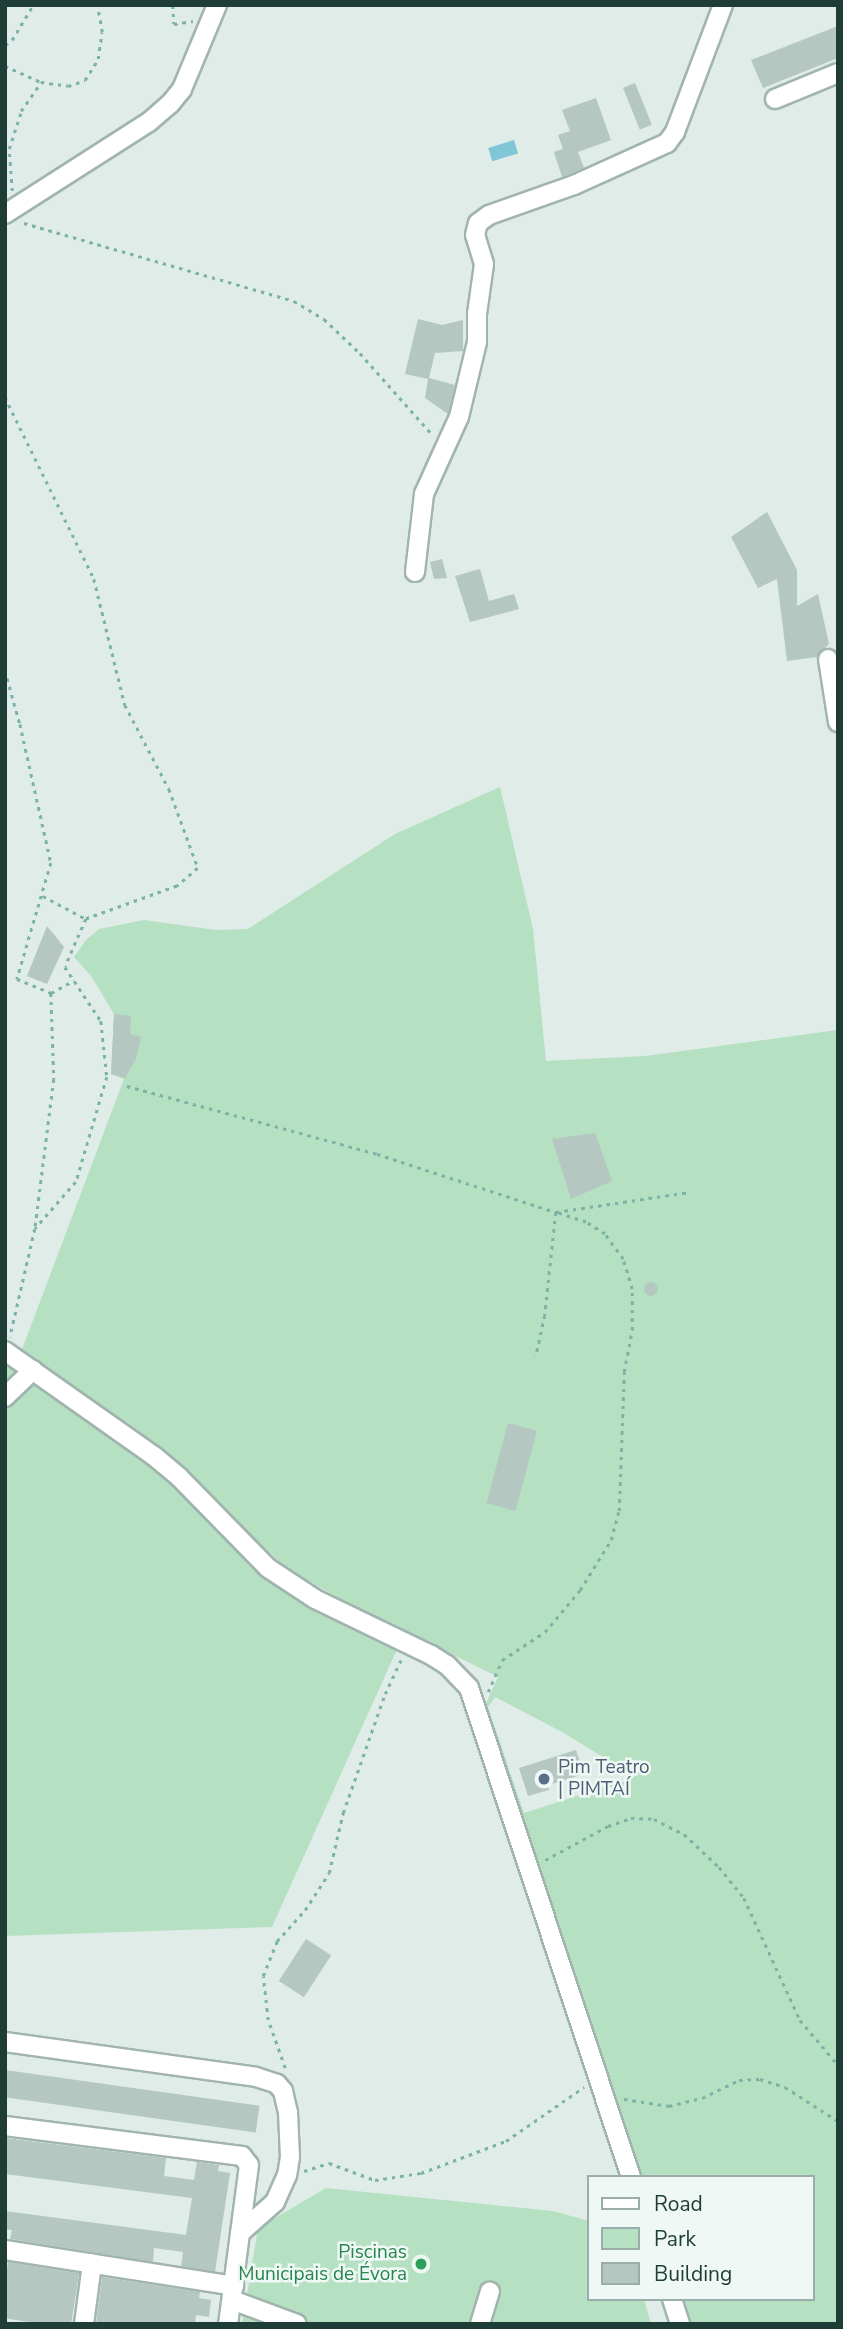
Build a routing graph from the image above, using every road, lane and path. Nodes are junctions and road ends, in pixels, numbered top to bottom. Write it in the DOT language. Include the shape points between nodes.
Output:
graph roads {
  1 [pos="33,5"];
  2 [pos="97,5"];
  3 [pos="173,5"];
  4 [pos="217,5"];
  5 [pos="723,5"];
  6 [pos="200,13"];
  7 [pos="5,45"];
  8 [pos="5,66"];
  9 [pos="838,73"];
  10 [pos="41,82"];
  11 [pos="775,99"];
  12 [pos="10,210"];
  13 [pos="5,397"];
  14 [pos="446,443"];
  15 [pos="415,572"];
  16 [pos="828,659"];
  17 [pos="5,670"];
  18 [pos="838,722"];
  19 [pos="42,896"];
  20 [pos="86,919"];
  21 [pos="74,980"];
  22 [pos="51,993"];
  23 [pos="127,1086"];
  24 [pos="690,1192"];
  25 [pos="556,1212"];
  26 [pos="35,1229"];
  27 [pos="7,1344"];
  28 [pos="536,1357"];
  29 [pos="33,1370"];
  30 [pos="5,1397"];
  31 [pos="409,1644"];
  32 [pos="479,1711"];
  33 [pos="530,1869"];
  34 [pos="5,2042"];
  35 [pos="838,2065"];
  36 [pos="600,2083"];
  37 [pos="281,2088"];
  38 [pos="838,2121"];
  39 [pos="5,2126"];
  40 [pos="287,2175"];
  41 [pos="630,2175"];
  42 [pos="240,2233"];
  43 [pos="5,2250"];
  44 [pos="92,2264"];
  45 [pos="490,2292"];
  46 [pos="233,2293"];
  47 [pos="673,2301"];
  48 [pos="84,2324"];
  49 [pos="228,2324"];
  50 [pos="297,2324"];
  51 [pos="480,2324"];
  52 [pos="680,2324"];
  1 -- 7 [label="path"];
  2 -- 10 [label="path" via="102,32 98,59 85,79 68,86"];
  3 -- 6 [label="path" via="174,24 193,21"];
  4 -- 12 [label="street" via="182,89 170,104"];
  5 -- 14 [label="street" via="675,132 667,142 478,223 475,235 484,264 477,342 463,405"];
  8 -- 10 [label="path"];
  9 -- 11 [label="street"];
  10 -- 12 [label="path" via="21,111 9,149"];
  12 -- 14 [label="path" via="24,223 294,301 324,319 425,427"];
  13 -- 20 [label="path" via="94,579 125,705 169,789 198,868 177,886"];
  14 -- 15 [label="street" via="424,494"];
  16 -- 18 [label="street"];
  17 -- 19 [label="path" via="51,863"];
  19 -- 20 [label="path"];
  19 -- 22 [label="path" via="17,979"];
  20 -- 21 [label="path" via="65,967"];
  21 -- 22 [label="path"];
  21 -- 26 [label="path" via="101,1021 107,1077 76,1182"];
  22 -- 26 [label="path" via="54,1079"];
  23 -- 25 [label="path" via="377,1154"];
  24 -- 25 [label="path"];
  25 -- 28 [label="path"];
  25 -- 32 [label="path" via="605,1234 623,1259 632,1289 619,1511 611,1540 580,1590 545,1632 502,1660"];
  26 -- 27 [label="path"];
  27 -- 29 [label="street"];
  29 -- 30 [label="street"];
  29 -- 31 [label="street" via="163,1463 268,1568 315,1599"];
  31 -- 32 [label="street" via="458,1676"];
  31 -- 37 [label="path" via="385,1694 343,1813 329,1874 277,1941 263,1976 268,2020 285,2069"];
  32 -- 33 [label="street"];
  33 -- 35 [label="path" via="619,1821 643,1817 665,1822 719,1867 744,1898 800,2020"];
  33 -- 36 [label="street"];
  34 -- 37 [label="street" via="256,2077"];
  36 -- 38 [label="path" via="620,2098 669,2106 702,2098 738,2080 760,2079 785,2087"];
  36 -- 40 [label="path" via="506,2141 421,2173 375,2180 329,2163"];
  36 -- 41 [label="street"];
  37 -- 40 [label="street" via="289,2130"];
  39 -- 42 [label="street" via="242,2155 249,2165"];
  40 -- 42 [label="street" via="275,2202"];
  42 -- 46 [label="street"];
  43 -- 44 [label="street"];
  44 -- 46 [label="street"];
  44 -- 48 [label="street"];
  45 -- 51 [label="street"];
  46 -- 49 [label="street"];
  46 -- 50 [label="street"];
  47 -- 52 [label="street"];
}
